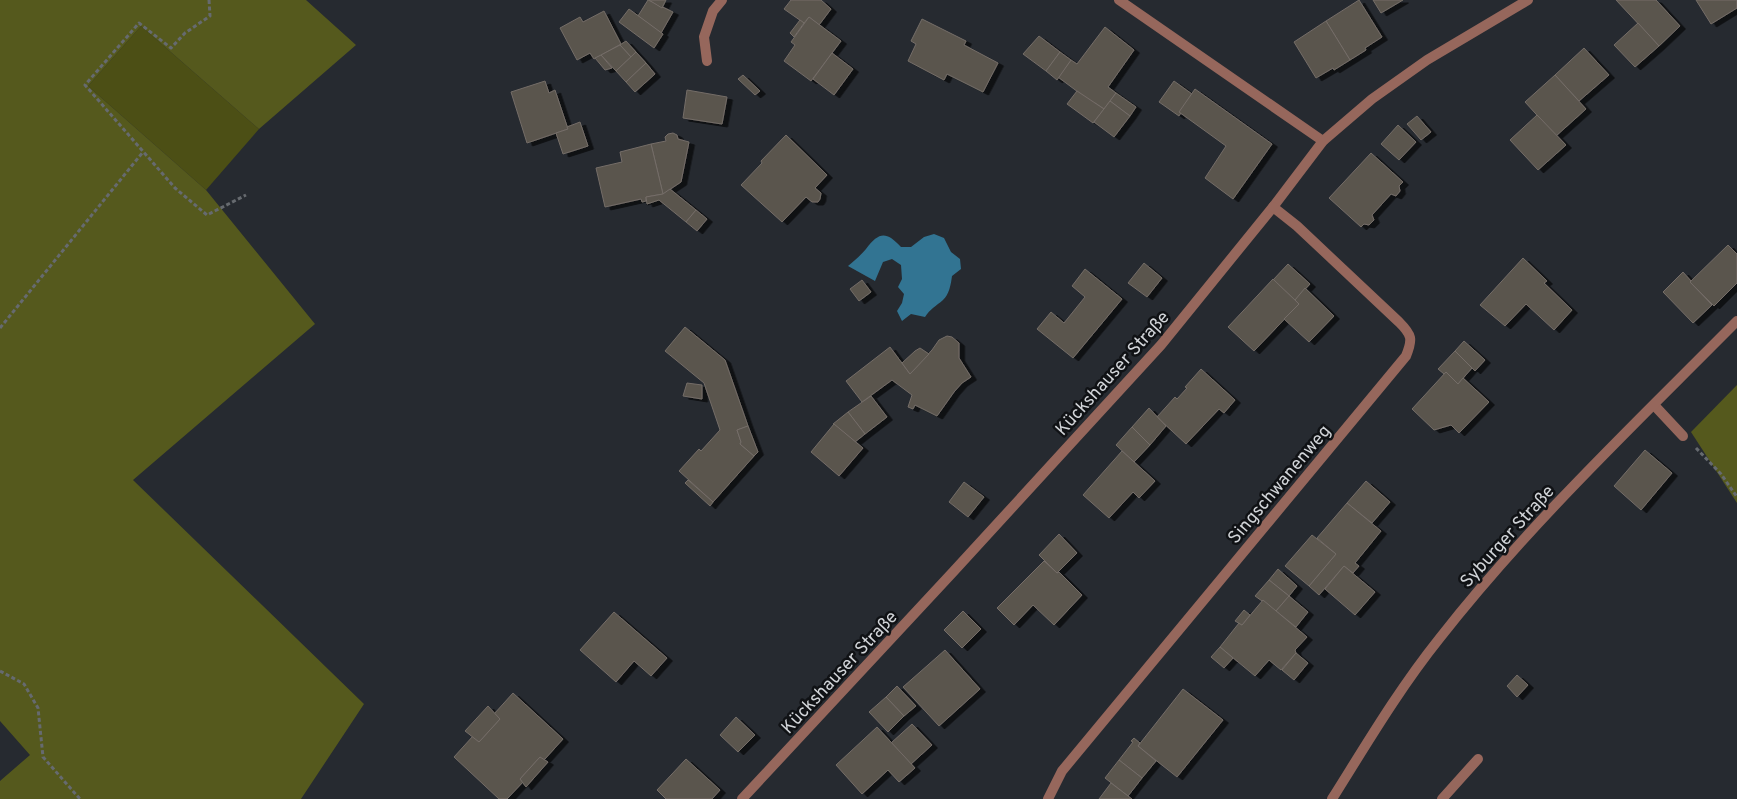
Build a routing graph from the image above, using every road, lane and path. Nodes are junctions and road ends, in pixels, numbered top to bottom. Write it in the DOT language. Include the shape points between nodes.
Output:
graph roads {
  1 [pos="209,0"];
  2 [pos="722,0"];
  3 [pos="1119,0"];
  4 [pos="1528,0"];
  5 [pos="707,61"];
  6 [pos="1323,141"];
  7 [pos="143,152"];
  8 [pos="246,195"];
  9 [pos="1273,207"];
  10 [pos="1737,321"];
  11 [pos="0,328"];
  12 [pos="1654,405"];
  13 [pos="1684,436"];
  14 [pos="1737,496"];
  15 [pos="0,671"];
  16 [pos="1478,759"];
  17 [pos="80,799"];
  18 [pos="742,799"];
  19 [pos="1048,799"];
  20 [pos="1332,799"];
  21 [pos="1442,799"];
  1 -- 7 [label="path" via="210,16 185,33 171,48 138,23 85,85"];
  2 -- 5 [label="street" via="713,11 704,37"];
  3 -- 6 [label="street"];
  4 -- 6 [label="street, Kückshauser Straße" via="1427,60 1372,99"];
  6 -- 9 [label="street, Kückshauser Straße"];
  7 -- 8 [label="path" via="175,188 207,215"];
  7 -- 11 [label="path"];
  9 -- 18 [label="street, Kückshauser Straße" via="1161,345"];
  9 -- 19 [label="street, Singschwanenweg" via="1399,322 1409,332 1411,343 1406,356 1062,771"];
  10 -- 12 [label="street, Syburger Straße"];
  12 -- 13 [label="street"];
  12 -- 20 [label="street, Syburger Straße" via="1519,543 1439,639 1401,691"];
  13 -- 14 [label="path" via="1721,474"];
  15 -- 17 [label="path" via="24,684 38,708 43,757"];
  16 -- 21 [label="street"];
}
